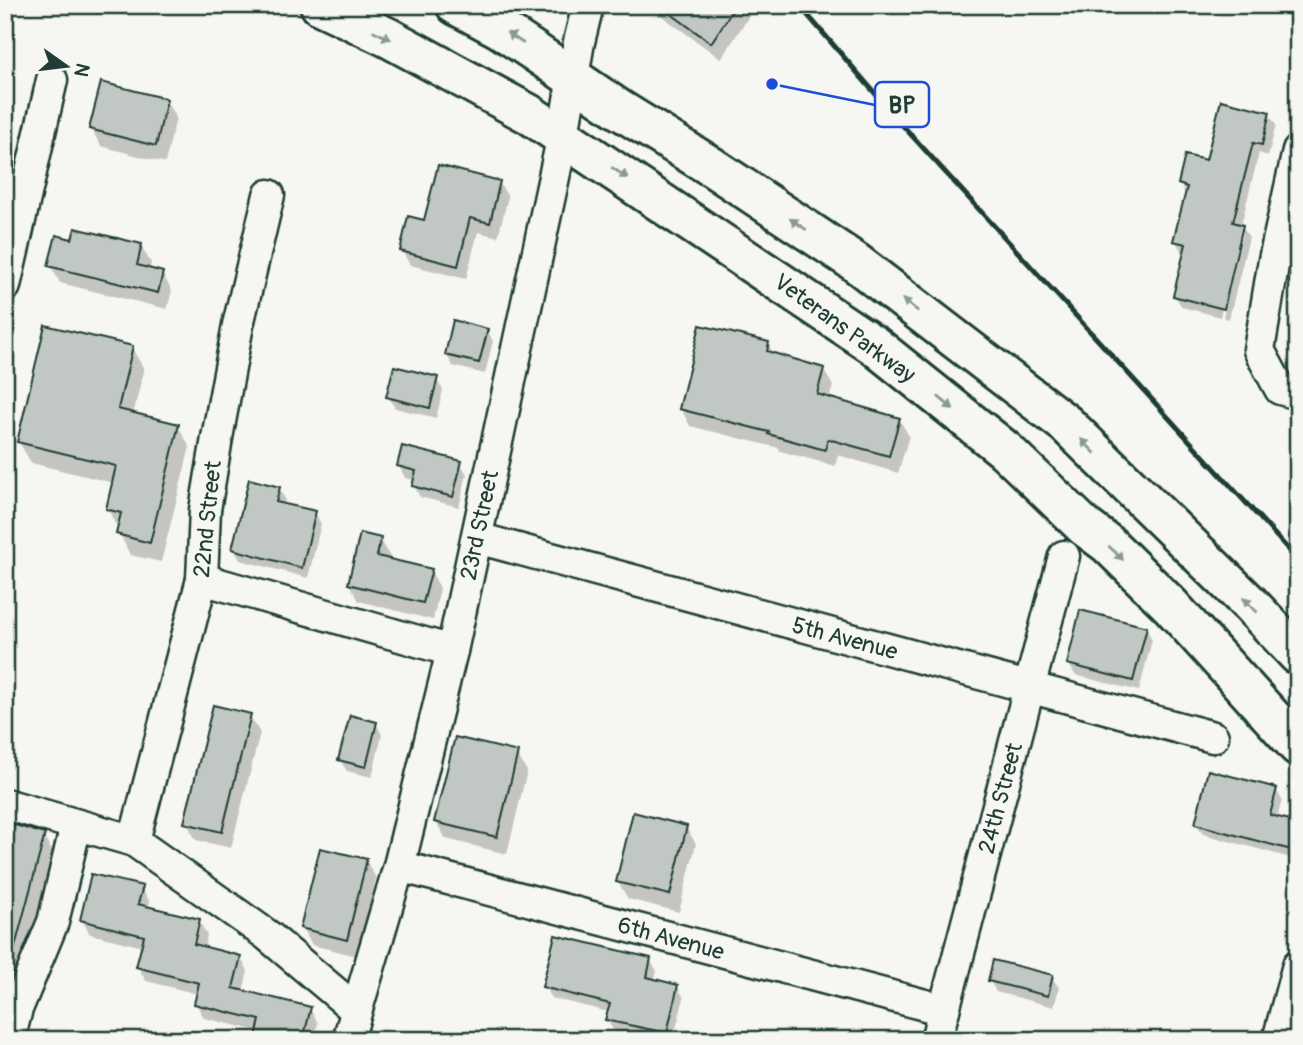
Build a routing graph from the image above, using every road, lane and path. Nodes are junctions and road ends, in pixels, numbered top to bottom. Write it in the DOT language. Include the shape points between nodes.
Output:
graph roads {
  1 [pos="320,5"];
  2 [pos="456,5"];
  3 [pos="588,5"];
  4 [pos="572,75"];
  5 [pos="52,80"];
  6 [pos="563,135"];
  7 [pos="1298,151"];
  8 [pos="269,195"];
  9 [pos="11,240"];
  10 [pos="5,286"];
  11 [pos="1298,394"];
  12 [pos="477,538"];
  13 [pos="1064,556"];
  14 [pos="202,579"];
  15 [pos="452,651"];
  16 [pos="1298,655"];
  17 [pos="1030,688"];
  18 [pos="1213,737"];
  19 [pos="1298,746"];
  20 [pos="5,804"];
  21 [pos="76,825"];
  22 [pos="134,841"];
  23 [pos="399,866"];
  24 [pos="1298,965"];
  25 [pos="356,1010"];
  26 [pos="944,1010"];
  27 [pos="9,1040"];
  28 [pos="348,1040"];
  29 [pos="936,1040"];
  30 [pos="1278,1040"];
  1 -- 6 [label="main road, Veterans Parkway, one-way"];
  4 -- 2 [label="main road, one-way"];
  3 -- 4 [label="street, 23rd Street"];
  4 -- 6 [label="street, 23rd Street"];
  16 -- 4 [label="main road, one-way" via="1066,424 855,262"];
  5 -- 9 [label="street"];
  6 -- 12 [label="street, 23rd Street"];
  6 -- 19 [label="main road, Veterans Parkway, one-way" via="875,346 1005,450 1171,606"];
  7 -- 11 [label="street" via="1273,260 1259,350 1280,389"];
  8 -- 14 [label="street, 22nd Street" via="217,438 205,510"];
  9 -- 10 [label="street"];
  12 -- 15 [label="street, 23rd Street"];
  12 -- 17 [label="street, 5th Avenue"];
  13 -- 17 [label="street, 24th Street"];
  14 -- 15 [label="street"];
  14 -- 22 [label="street, 22nd Street"];
  15 -- 23 [label="street, 23rd Street"];
  17 -- 18 [label="street, 5th Avenue"];
  17 -- 26 [label="street, 24th Street"];
  20 -- 21 [label="street"];
  21 -- 22 [label="street"];
  21 -- 27 [label="street" via="53,922"];
  22 -- 25 [label="street" via="267,935"];
  23 -- 25 [label="street, 23rd Street"];
  23 -- 26 [label="street, 6th Avenue"];
  24 -- 30 [label="street"];
  25 -- 28 [label="street, 23rd Street"];
  26 -- 29 [label="street, 24th Street"];
}
